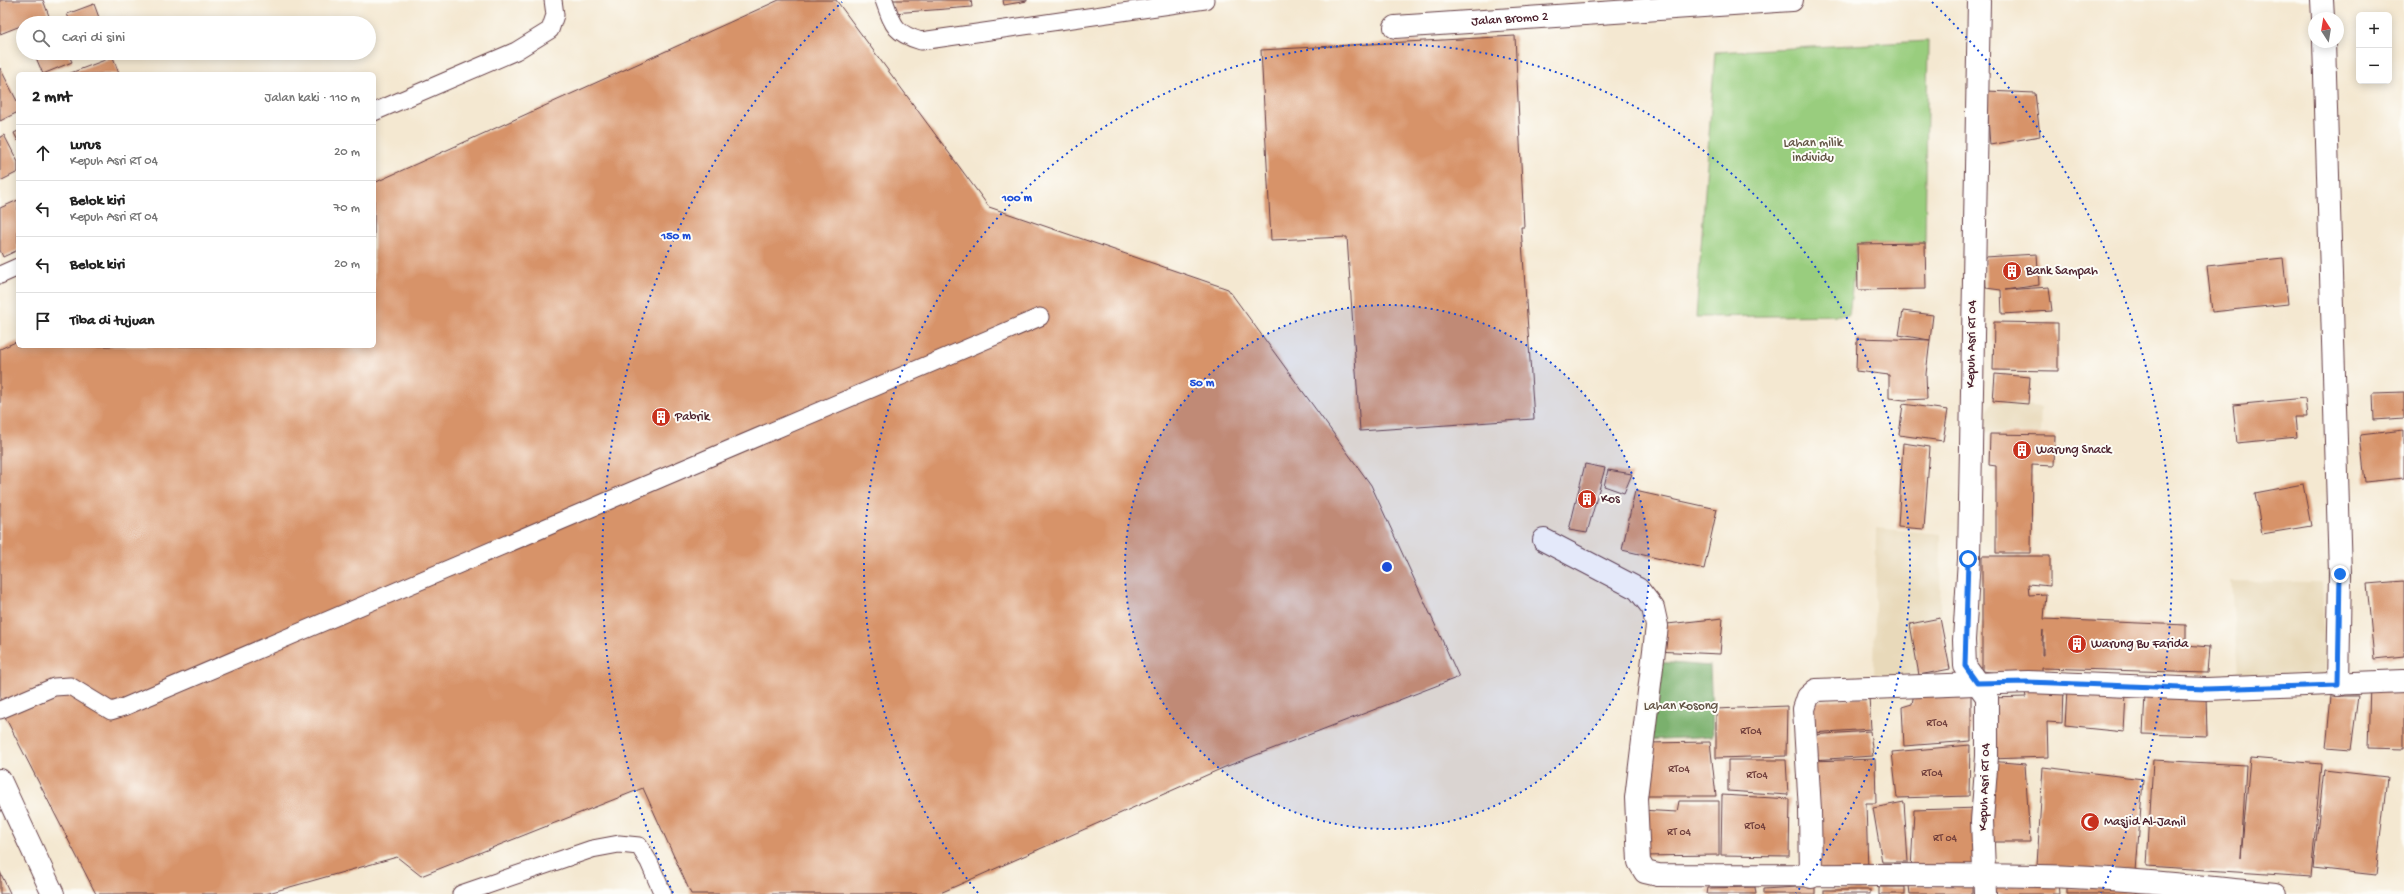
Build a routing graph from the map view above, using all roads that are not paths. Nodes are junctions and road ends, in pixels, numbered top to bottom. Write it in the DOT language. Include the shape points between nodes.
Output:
graph roads {
  1 [pos="553,0"];
  2 [pos="884,0"];
  3 [pos="1205,0"];
  4 [pos="1792,0"];
  5 [pos="1978,0"];
  6 [pos="2322,0"];
  7 [pos="2323,12"];
  8 [pos="1395,28"];
  9 [pos="2324,48"];
  10 [pos="376,111"];
  11 [pos="16,268"];
  12 [pos="0,275"];
  13 [pos="1040,317"];
  14 [pos="1544,540"];
  15 [pos="2404,681"];
  16 [pos="1977,683"];
  17 [pos="2338,685"];
  18 [pos="0,710"];
  19 [pos="0,780"];
  20 [pos="1811,877"];
  21 [pos="1984,885"];
  22 [pos="53,894"];
  23 [pos="462,894"];
  24 [pos="663,894"];
  25 [pos="2275,894"];
  1 -- 10 [label="lane" via="555,15 550,30 516,50"];
  2 -- 3 [label="lane" via="893,26 904,36 921,41"];
  4 -- 8 [label="street, Jalan Bromo 2"];
  5 -- 16 [label="street, Kepuh Asri RT 04" via="1969,551 1964,640 1965,666"];
  6 -- 7 [label="street"];
  9 -- 17 [label="street" via="2340,574"];
  11 -- 12 [label="lane"];
  13 -- 18 [label="lane" via="124,707 111,710 70,686 54,687"];
  14 -- 20 [label="street" via="1638,589 1653,608 1657,626 1636,798 1639,862 1645,872 1658,875"];
  15 -- 17 [label="street"];
  16 -- 17 [label="street" via="2028,682 2206,689"];
  16 -- 20 [label="street" via="1816,690 1808,697 1804,709"];
  16 -- 21 [label="street, Kepuh Asri RT 04" via="1987,697 1987,756 1982,821"];
  19 -- 22 [label="street"];
  20 -- 21 [label="street"];
  21 -- 25 [label="street" via="2038,876"];
  23 -- 24 [label="lane" via="592,849 619,844 639,846"];
}
